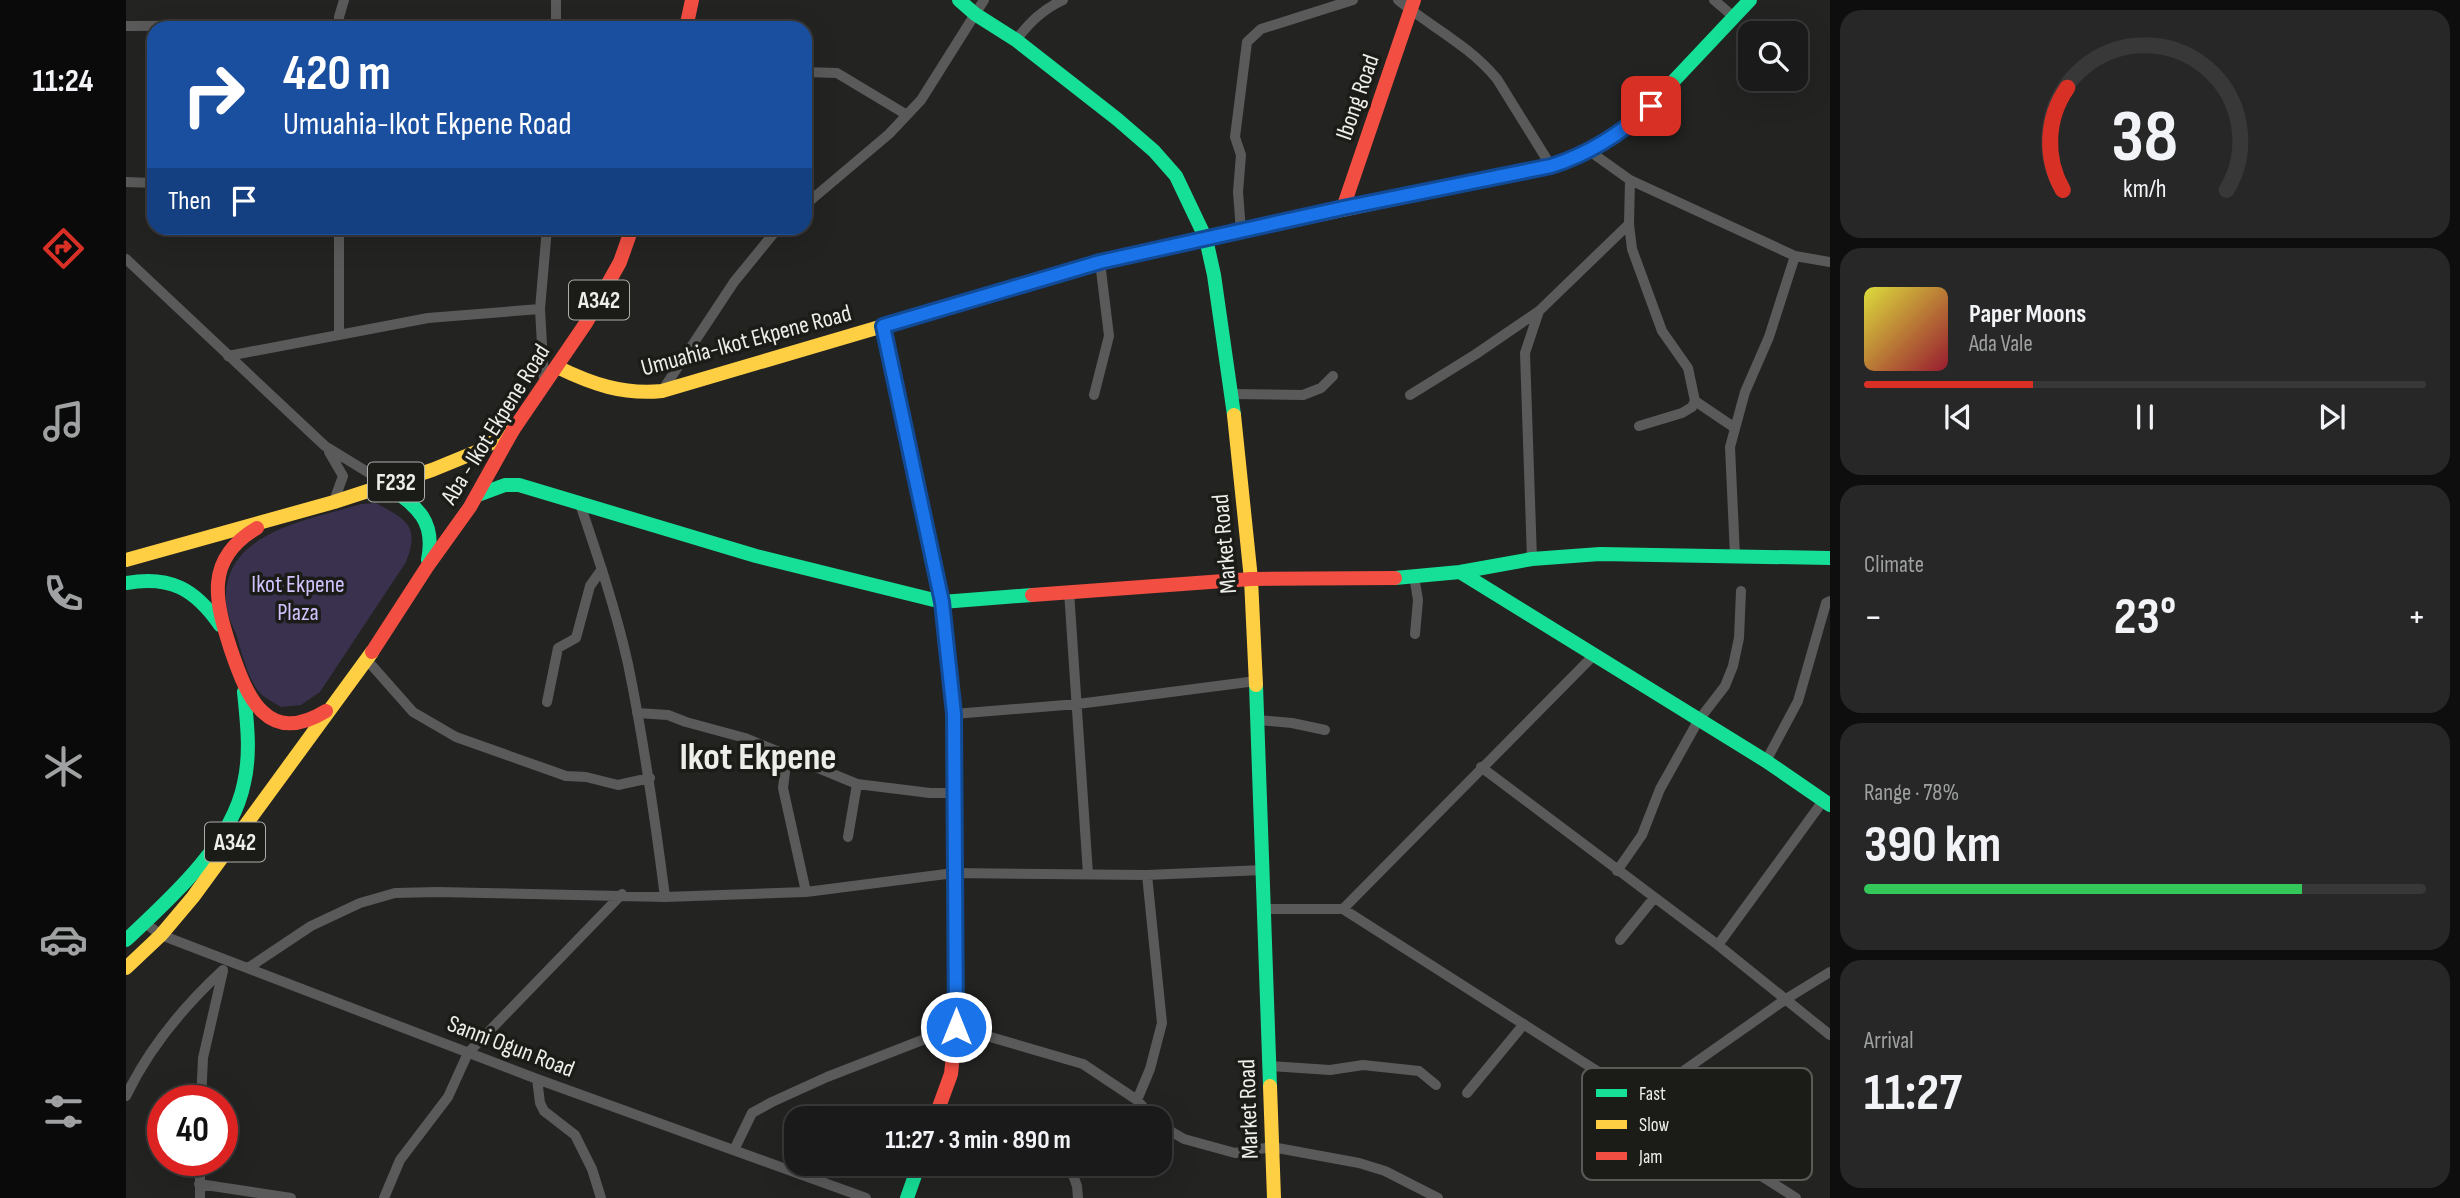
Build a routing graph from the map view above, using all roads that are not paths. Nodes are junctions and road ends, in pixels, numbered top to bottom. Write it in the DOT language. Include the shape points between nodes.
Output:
graph roads {
  1 [pos="344,0"];
  2 [pos="556,0"];
  3 [pos="692,0"];
  4 [pos="959,0"];
  5 [pos="984,0"];
  6 [pos="1063,0"];
  7 [pos="1353,0"];
  8 [pos="1398,0"];
  9 [pos="1714,0"];
  10 [pos="1750,0"];
  11 [pos="1412,5"];
  12 [pos="975,14"];
  13 [pos="1735,18"];
  14 [pos="340,21"];
  15 [pos="556,21"];
  16 [pos="688,21"];
  17 [pos="126,26"];
  18 [pos="147,26"];
  19 [pos="1016,40"];
  20 [pos="812,72"];
  21 [pos="907,115"];
  22 [pos="1588,150"];
  23 [pos="1551,166"];
  24 [pos="1630,180"];
  25 [pos="126,182"];
  26 [pos="147,183"];
  27 [pos="812,199"];
  28 [pos="1343,208"];
  29 [pos="1629,224"];
  30 [pos="1241,231"];
  31 [pos="339,235"];
  32 [pos="546,235"];
  33 [pos="630,235"];
  34 [pos="772,235"];
  35 [pos="1206,239"];
  36 [pos="1795,256"];
  37 [pos="126,260"];
  38 [pos="1100,262"];
  39 [pos="1830,262"];
  40 [pos="540,309"];
  41 [pos="1539,311"];
  42 [pos="883,326"];
  43 [pos="1514,327"];
  44 [pos="339,335"];
  45 [pos="1529,338"];
  46 [pos="228,356"];
  47 [pos="557,367"];
  48 [pos="1333,376"];
  49 [pos="544,383"];
  50 [pos="662,391"];
  51 [pos="1232,394"];
  52 [pos="1094,395"];
  53 [pos="1410,395"];
  54 [pos="1695,401"];
  55 [pos="1639,426"];
  56 [pos="1735,428"];
  57 [pos="513,430"];
  58 [pos="325,446"];
  59 [pos="387,485"];
  60 [pos="478,495"];
  61 [pos="334,502"];
  62 [pos="580,504"];
  63 [pos="272,519"];
  64 [pos="1735,556"];
  65 [pos="1830,558"];
  66 [pos="1532,559"];
  67 [pos="126,560"];
  68 [pos="427,567"];
  69 [pos="602,569"];
  70 [pos="1460,572"];
  71 [pos="1414,576"];
  72 [pos="1251,579"];
  73 [pos="126,583"];
  74 [pos="1069,591"];
  75 [pos="1741,591"];
  76 [pos="1830,601"];
  77 [pos="942,602"];
  78 [pos="225,634"];
  79 [pos="1415,634"];
  80 [pos="1594,655"];
  81 [pos="367,660"];
  82 [pos="1256,681"];
  83 [pos="244,688"];
  84 [pos="547,702"];
  85 [pos="1078,704"];
  86 [pos="332,706"];
  87 [pos="637,713"];
  88 [pos="954,714"];
  89 [pos="1258,720"];
  90 [pos="1698,721"];
  91 [pos="1325,730"];
  92 [pos="787,756"];
  93 [pos="1766,761"];
  94 [pos="1481,767"];
  95 [pos="650,778"];
  96 [pos="857,784"];
  97 [pos="955,793"];
  98 [pos="1826,803"];
  99 [pos="848,837"];
  100 [pos="1263,870"];
  101 [pos="1617,871"];
  102 [pos="954,873"];
  103 [pos="1088,874"];
  104 [pos="1147,875"];
  105 [pos="806,892"];
  106 [pos="622,894"];
  107 [pos="665,897"];
  108 [pos="1654,898"];
  109 [pos="1264,909"];
  110 [pos="1343,909"];
  111 [pos="145,923"];
  112 [pos="161,935"];
  113 [pos="126,940"];
  114 [pos="1620,940"];
  115 [pos="1718,945"];
  116 [pos="126,948"];
  117 [pos="138,958"];
  118 [pos="224,965"];
  119 [pos="126,968"];
  120 [pos="248,968"];
  121 [pos="1830,972"];
  122 [pos="1786,999"];
  123 [pos="1524,1024"];
  124 [pos="956,1027"];
  125 [pos="1830,1035"];
  126 [pos="468,1053"];
  127 [pos="1269,1066"];
  128 [pos="1592,1068"];
  129 [pos="1688,1068"];
  130 [pos="537,1079"];
  131 [pos="202,1085"];
  132 [pos="1436,1085"];
  133 [pos="1467,1093"];
  134 [pos="126,1096"];
  135 [pos="1137,1100"];
  136 [pos="939,1106"];
  137 [pos="1142,1106"];
  138 [pos="1172,1132"];
  139 [pos="1272,1147"];
  140 [pos="734,1150"];
  141 [pos="199,1176"];
  142 [pos="915,1176"];
  143 [pos="1073,1176"];
  144 [pos="1768,1180"];
  145 [pos="199,1184"];
  146 [pos="200,1198"];
  147 [pos="292,1198"];
  148 [pos="384,1198"];
  149 [pos="601,1198"];
  150 [pos="866,1198"];
  151 [pos="907,1198"];
  152 [pos="1078,1198"];
  153 [pos="1274,1198"];
  154 [pos="1438,1198"];
  155 [pos="1796,1198"];
  1 -- 14 [label="street"];
  2 -- 15 [label="street"];
  3 -- 16 [label="main road"];
  4 -- 12 [label="main road, Market Road"];
  5 -- 12 [label="street"];
  6 -- 19 [label="street" via="1043,9"];
  7 -- 30 [label="street" via="1261,29 1247,41 1235,137 1241,155"];
  8 -- 11 [label="street"];
  9 -- 13 [label="street"];
  10 -- 13 [label="main road, Umuahia-Ikot Ekpene Road"];
  11 -- 23 [label="street" via="1488,68"];
  11 -- 28 [label="main road, Ibong Road"];
  12 -- 19 [label="main road, Market Road"];
  12 -- 21 [label="street"];
  13 -- 22 [label="main road, Umuahia-Ikot Ekpene Road" via="1644,113"];
  17 -- 18 [label="street"];
  19 -- 35 [label="main road, Market Road" via="1154,150 1176,176"];
  20 -- 21 [label="street" via="837,73"];
  21 -- 27 [label="street"];
  22 -- 23 [label="main road, Umuahia-Ikot Ekpene Road"];
  22 -- 24 [label="street"];
  23 -- 28 [label="main road, Umuahia-Ikot Ekpene Road"];
  24 -- 29 [label="street"];
  24 -- 36 [label="street"];
  25 -- 26 [label="street"];
  28 -- 30 [label="main road, Umuahia-Ikot Ekpene Road"];
  29 -- 41 [label="street"];
  29 -- 54 [label="street" via="1632,249 1658,324 1688,368"];
  30 -- 35 [label="main road, Umuahia-Ikot Ekpene Road"];
  31 -- 44 [label="street"];
  32 -- 40 [label="street"];
  33 -- 47 [label="main road, Aba - Ikot Ekpene Road / A342" via="620,262"];
  34 -- 50 [label="street" via="734,282"];
  35 -- 38 [label="main road, Umuahia-Ikot Ekpene Road"];
  35 -- 51 [label="main road, Market Road"];
  36 -- 39 [label="street"];
  36 -- 56 [label="street"];
  37 -- 46 [label="street"];
  38 -- 42 [label="main road, Umuahia-Ikot Ekpene Road"];
  38 -- 52 [label="street" via="1109,336"];
  40 -- 44 [label="street" via="428,318"];
  40 -- 49 [label="street"];
  41 -- 43 [label="street"];
  41 -- 45 [label="street"];
  42 -- 50 [label="main road, Umuahia-Ikot Ekpene Road"];
  42 -- 77 [label="main road"];
  43 -- 45 [label="street"];
  43 -- 53 [label="street"];
  44 -- 46 [label="street"];
  45 -- 66 [label="street" via="1525,353"];
  46 -- 58 [label="street"];
  47 -- 49 [label="main road, Aba - Ikot Ekpene Road / A342"];
  47 -- 50 [label="main road, Umuahia-Ikot Ekpene Road" via="623,393"];
  48 -- 51 [label="street" via="1321,388 1303,395"];
  49 -- 57 [label="main road, Aba - Ikot Ekpene Road / A342"];
  51 -- 72 [label="main road, Market Road"];
  54 -- 55 [label="street" via="1682,413"];
  54 -- 56 [label="street"];
  56 -- 64 [label="street" via="1730,447"];
  57 -- 59 [label="main road, F232" via="476,452"];
  57 -- 60 [label="main road, Aba - Ikot Ekpene Road / A342"];
  58 -- 59 [label="street"];
  58 -- 61 [label="street" via="343,476"];
  59 -- 61 [label="main road, F232"];
  59 -- 68 [label="main road" via="426,520 432,534"];
  60 -- 62 [label="main road" via="519,485"];
  60 -- 68 [label="main road, Aba - Ikot Ekpene Road / A342"];
  61 -- 63 [label="main road, F232"];
  62 -- 69 [label="street"];
  62 -- 77 [label="main road" via="756,556"];
  63 -- 67 [label="main road, F232"];
  63 -- 78 [label="main road" via="249,532 221,566 216,584"];
  64 -- 65 [label="main road"];
  64 -- 66 [label="main road" via="1600,554"];
  66 -- 70 [label="main road"];
  68 -- 81 [label="main road, Aba - Ikot Ekpene Road / A342"];
  69 -- 84 [label="street" via="590,586 576,639 558,648"];
  69 -- 87 [label="street"];
  70 -- 71 [label="main road"];
  70 -- 80 [label="main road"];
  71 -- 72 [label="main road"];
  71 -- 79 [label="street" via="1418,600"];
  72 -- 74 [label="main road"];
  72 -- 82 [label="main road, Market Road"];
  73 -- 78 [label="main road" via="167,581 188,590 210,608"];
  74 -- 77 [label="main road"];
  74 -- 85 [label="street"];
  75 -- 90 [label="street" via="1733,666 1725,686"];
  76 -- 93 [label="street" via="1798,701"];
  77 -- 88 [label="main road"];
  78 -- 83 [label="main road"];
  80 -- 90 [label="main road"];
  80 -- 94 [label="street"];
  81 -- 86 [label="main road, Aba - Ikot Ekpene Road / A342"];
  81 -- 95 [label="street" via="413,712 456,737 566,776 618,785"];
  82 -- 85 [label="street"];
  82 -- 89 [label="main road, Market Road"];
  83 -- 86 [label="main road" via="254,706 284,723 315,719"];
  83 -- 111 [label="main road, A342" via="247,762 241,797 202,860"];
  85 -- 88 [label="street"];
  85 -- 103 [label="street"];
  86 -- 112 [label="main road, Aba - Ikot Ekpene Road / A342" via="230,849"];
  87 -- 92 [label="street" via="668,715 746,738"];
  87 -- 95 [label="street"];
  88 -- 97 [label="main road"];
  89 -- 91 [label="street"];
  89 -- 100 [label="main road, Market Road"];
  90 -- 93 [label="main road"];
  90 -- 101 [label="street" via="1660,789 1642,835"];
  92 -- 96 [label="street"];
  92 -- 105 [label="street" via="783,788"];
  93 -- 98 [label="main road"];
  94 -- 101 [label="street"];
  94 -- 110 [label="street"];
  95 -- 107 [label="street"];
  96 -- 97 [label="street"];
  96 -- 99 [label="street"];
  97 -- 102 [label="main road"];
  98 -- 115 [label="street"];
  100 -- 104 [label="street"];
  100 -- 109 [label="main road, Market Road"];
  101 -- 108 [label="street"];
  102 -- 103 [label="street"];
  102 -- 105 [label="street"];
  102 -- 124 [label="main road"];
  103 -- 104 [label="street"];
  104 -- 135 [label="street" via="1162,1024"];
  105 -- 107 [label="street"];
  106 -- 107 [label="street"];
  106 -- 120 [label="street" via="395,893 311,926"];
  106 -- 126 [label="street"];
  108 -- 114 [label="street"];
  108 -- 115 [label="street"];
  109 -- 110 [label="street"];
  109 -- 127 [label="main road, Market Road"];
  110 -- 123 [label="street"];
  111 -- 112 [label="street, Sanni Ogun Road"];
  111 -- 113 [label="main road, A342"];
  112 -- 117 [label="main road, Aba - Ikot Ekpene Road / A342"];
  112 -- 118 [label="street, Sanni Ogun Road"];
  115 -- 122 [label="street"];
  116 -- 117 [label="street"];
  117 -- 119 [label="main road, Aba - Ikot Ekpene Road / A342"];
  118 -- 120 [label="street, Sanni Ogun Road"];
  118 -- 131 [label="street" via="205,1050"];
  118 -- 134 [label="street" via="159,1039"];
  120 -- 126 [label="street, Sanni Ogun Road"];
  121 -- 122 [label="street"];
  122 -- 125 [label="street"];
  122 -- 129 [label="street"];
  123 -- 128 [label="street"];
  123 -- 133 [label="street"];
  124 -- 135 [label="street" via="1083,1064"];
  124 -- 136 [label="main road" via="951,1073"];
  124 -- 140 [label="street" via="827,1077 752,1113"];
  126 -- 130 [label="street, Sanni Ogun Road"];
  126 -- 148 [label="street" via="448,1097 400,1160"];
  127 -- 132 [label="street" via="1330,1070 1363,1065 1419,1071"];
  127 -- 139 [label="main road, Market Road"];
  130 -- 140 [label="street, Sanni Ogun Road"];
  130 -- 149 [label="street" via="544,1111 575,1135"];
  135 -- 137 [label="street"];
  138 -- 139 [label="street" via="1235,1153"];
  139 -- 153 [label="main road, Market Road"];
  139 -- 154 [label="street" via="1359,1163"];
  140 -- 150 [label="street, Sanni Ogun Road"];
  141 -- 145 [label="street"];
  142 -- 151 [label="main road"];
  143 -- 152 [label="street"];
  144 -- 155 [label="street"];
  145 -- 146 [label="street"];
  145 -- 147 [label="street"];
}
